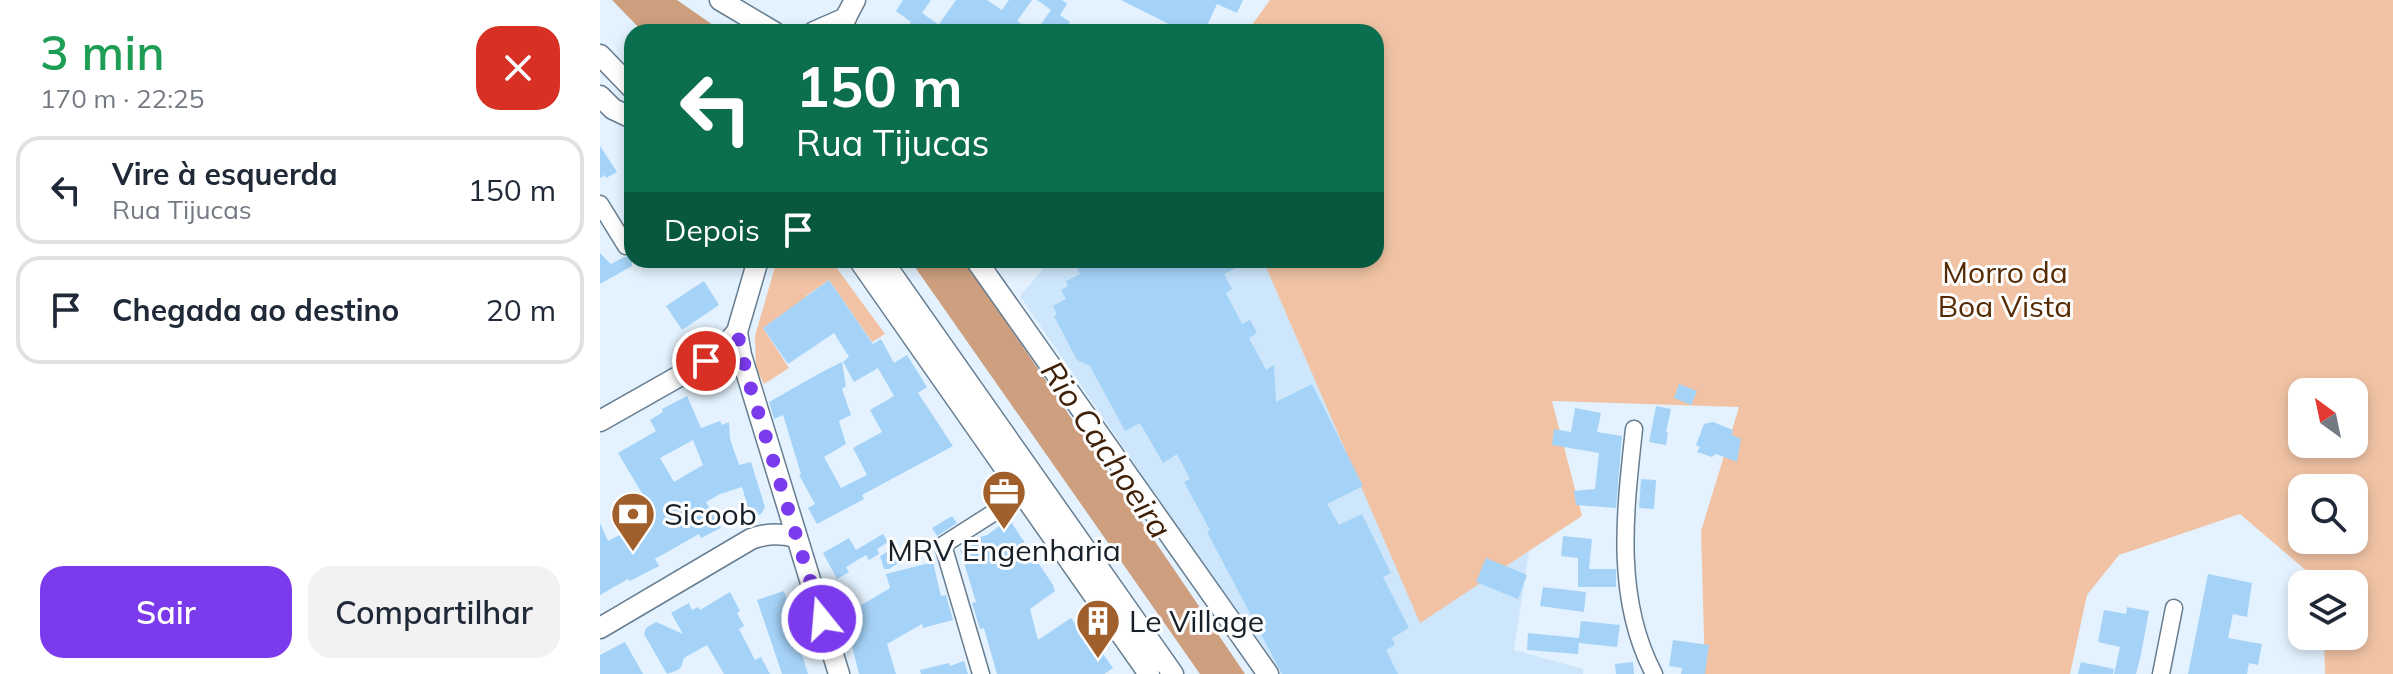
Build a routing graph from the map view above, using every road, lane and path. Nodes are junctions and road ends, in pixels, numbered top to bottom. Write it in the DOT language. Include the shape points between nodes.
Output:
graph roads {
  1 [pos="720,0"];
  2 [pos="760,24"];
  3 [pos="600,55"];
  4 [pos="624,80"];
  5 [pos="600,204"];
  6 [pos="624,243"];
  7 [pos="756,268"];
  8 [pos="865,268"];
  9 [pos="888,268"];
  10 [pos="982,268"];
  11 [pos="737,332"];
  12 [pos="600,421"];
  13 [pos="1634,429"];
  14 [pos="1023,494"];
  15 [pos="796,537"];
  16 [pos="2174,608"];
  17 [pos="600,628"];
  18 [pos="839,674"];
  19 [pos="981,674"];
  20 [pos="1149,674"];
  21 [pos="1173,674"];
  22 [pos="1268,674"];
  23 [pos="1654,674"];
  24 [pos="2161,674"];
  1 -- 2 [label="main road"];
  3 -- 4 [label="main road"];
  5 -- 6 [label="street"];
  7 -- 11 [label="main road"];
  8 -- 14 [label="main road"];
  9 -- 21 [label="main road"];
  10 -- 22 [label="main road"];
  11 -- 12 [label="main road" via="706,361"];
  11 -- 15 [label="main road"];
  13 -- 23 [label="street" via="1625,513 1627,579 1633,623"];
  14 -- 19 [label="street" via="943,545"];
  14 -- 20 [label="main road"];
  15 -- 17 [label="main road" via="770,533 751,539"];
  15 -- 18 [label="main road"];
  16 -- 24 [label="street"];
}
